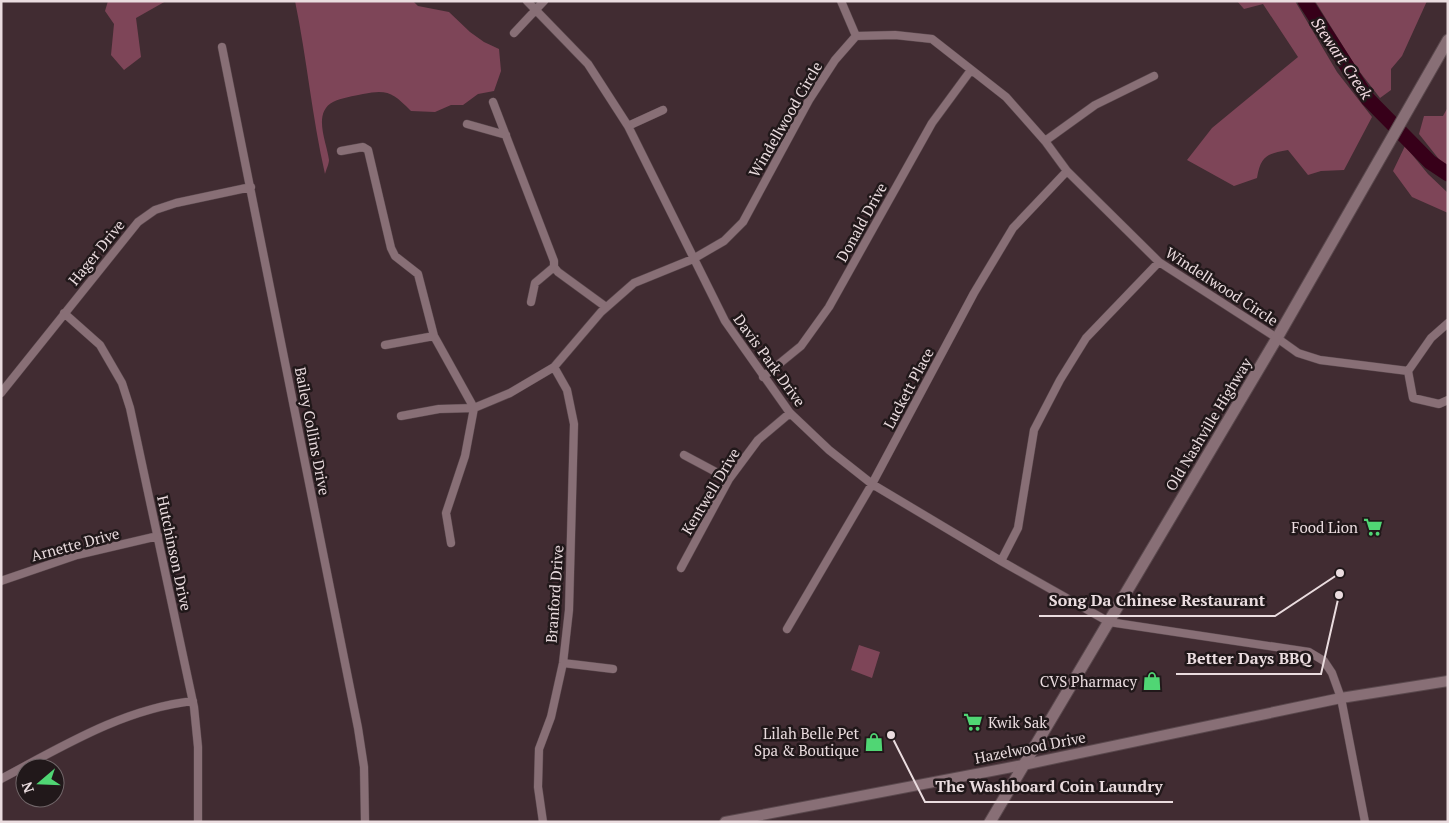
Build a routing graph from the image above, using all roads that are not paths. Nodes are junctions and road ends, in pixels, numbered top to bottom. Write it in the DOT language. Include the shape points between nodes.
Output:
graph roads {
  1 [pos="526,1"];
  2 [pos="544,1"];
  3 [pos="841,1"];
  4 [pos="535,9"];
  5 [pos="514,33"];
  6 [pos="856,36"];
  7 [pos="1448,40"];
  8 [pos="222,47"];
  9 [pos="971,70"];
  10 [pos="1154,76"];
  11 [pos="493,102"];
  12 [pos="663,110"];
  13 [pos="467,124"];
  14 [pos="628,126"];
  15 [pos="506,135"];
  16 [pos="1045,141"];
  17 [pos="341,151"];
  18 [pos="1067,171"];
  19 [pos="251,187"];
  20 [pos="693,259"];
  21 [pos="1158,262"];
  22 [pos="554,267"];
  23 [pos="530,302"];
  24 [pos="606,307"];
  25 [pos="64,313"];
  26 [pos="1448,323"];
  27 [pos="434,336"];
  28 [pos="1277,338"];
  29 [pos="385,345"];
  30 [pos="554,367"];
  31 [pos="1408,371"];
  32 [pos="764,377"];
  33 [pos="1,393"];
  34 [pos="1448,400"];
  35 [pos="474,408"];
  36 [pos="790,412"];
  37 [pos="401,416"];
  38 [pos="684,454"];
  39 [pos="729,479"];
  40 [pos="872,484"];
  41 [pos="158,536"];
  42 [pos="451,543"];
  43 [pos="1001,561"];
  44 [pos="681,568"];
  45 [pos="1,581"];
  46 [pos="1109,622"];
  47 [pos="787,629"];
  48 [pos="563,663"];
  49 [pos="613,669"];
  50 [pos="1448,681"];
  51 [pos="1341,698"];
  52 [pos="193,701"];
  53 [pos="1023,765"];
  54 [pos="1,779"];
  55 [pos="198,822"];
  56 [pos="365,822"];
  57 [pos="543,822"];
  58 [pos="725,822"];
  59 [pos="990,822"];
  60 [pos="1365,822"];
  1 -- 4 [label="street, Davis Park Drive"];
  2 -- 4 [label="street"];
  3 -- 6 [label="street"];
  4 -- 5 [label="street"];
  4 -- 14 [label="street, Davis Park Drive" via="588,64"];
  6 -- 9 [label="street, Windellwood Circle" via="932,38"];
  6 -- 20 [label="street, Windellwood Circle" via="835,60 809,100 743,222 724,241"];
  7 -- 28 [label="main road, Old Nashville Highway"];
  8 -- 19 [label="street, Bailey Collins Drive"];
  9 -- 16 [label="street, Windellwood Circle" via="1006,97"];
  9 -- 32 [label="street, Donald Drive" via="932,123 829,307 801,346"];
  10 -- 16 [label="street" via="1095,105"];
  11 -- 15 [label="street"];
  12 -- 14 [label="street"];
  13 -- 15 [label="street"];
  14 -- 20 [label="street, Davis Park Drive"];
  15 -- 22 [label="street"];
  16 -- 18 [label="street, Windellwood Circle"];
  17 -- 27 [label="street" via="363,147 368,150 391,248 395,256 418,274"];
  18 -- 21 [label="street, Windellwood Circle"];
  18 -- 40 [label="street, Luckett Place" via="1013,228 974,293"];
  19 -- 25 [label="street, Hager Drive" via="155,210 138,222"];
  19 -- 56 [label="street, Bailey Collins Drive" via="358,728 364,767"];
  20 -- 24 [label="street, Windellwood Circle" via="634,283"];
  20 -- 32 [label="street, Davis Park Drive" via="725,322"];
  21 -- 28 [label="street, Windellwood Circle"];
  21 -- 43 [label="street" via="1086,338 1060,380 1034,430 1018,528"];
  22 -- 23 [label="street" via="535,283"];
  22 -- 24 [label="street"];
  24 -- 30 [label="street, Windellwood Circle"];
  25 -- 33 [label="street, Hager Drive"];
  25 -- 41 [label="street, Hutchinson Drive" via="100,345 122,383"];
  26 -- 31 [label="street" via="1431,338"];
  27 -- 29 [label="street"];
  27 -- 35 [label="street"];
  28 -- 31 [label="street, Windellwood Circle" via="1298,353 1320,360"];
  28 -- 46 [label="main road, Old Nashville Highway"];
  30 -- 35 [label="street, Windellwood Circle" via="510,393"];
  30 -- 48 [label="street, Branford Drive" via="567,390 574,424 569,610"];
  31 -- 34 [label="street" via="1413,398 1439,404"];
  32 -- 36 [label="street, Davis Park Drive"];
  35 -- 37 [label="street, Windellwood Circle"];
  35 -- 42 [label="street" via="465,456 446,512"];
  36 -- 39 [label="street, Kentwell Drive" via="758,440"];
  36 -- 40 [label="street, Davis Park Drive" via="829,450"];
  38 -- 39 [label="street"];
  39 -- 44 [label="street, Kentwell Drive"];
  40 -- 43 [label="street, Davis Park Drive"];
  40 -- 47 [label="street, Luckett Place"];
  41 -- 45 [label="street, Arnette Drive" via="77,555"];
  41 -- 52 [label="street, Hutchinson Drive"];
  43 -- 46 [label="street, Davis Park Drive"];
  46 -- 51 [label="street" via="1309,652 1324,661"];
  46 -- 53 [label="main road, Old Nashville Highway"];
  48 -- 49 [label="street"];
  48 -- 57 [label="street, Branford Drive" via="551,717 539,749 538,787"];
  50 -- 51 [label="street, Hazelwood Drive"];
  51 -- 53 [label="street, Hazelwood Drive"];
  51 -- 60 [label="street"];
  52 -- 54 [label="street" via="133,714 91,731"];
  52 -- 55 [label="street, Hutchinson Drive" via="198,747"];
  53 -- 58 [label="street, Hazelwood Drive"];
  53 -- 59 [label="main road, Old Nashville Highway"];
}
